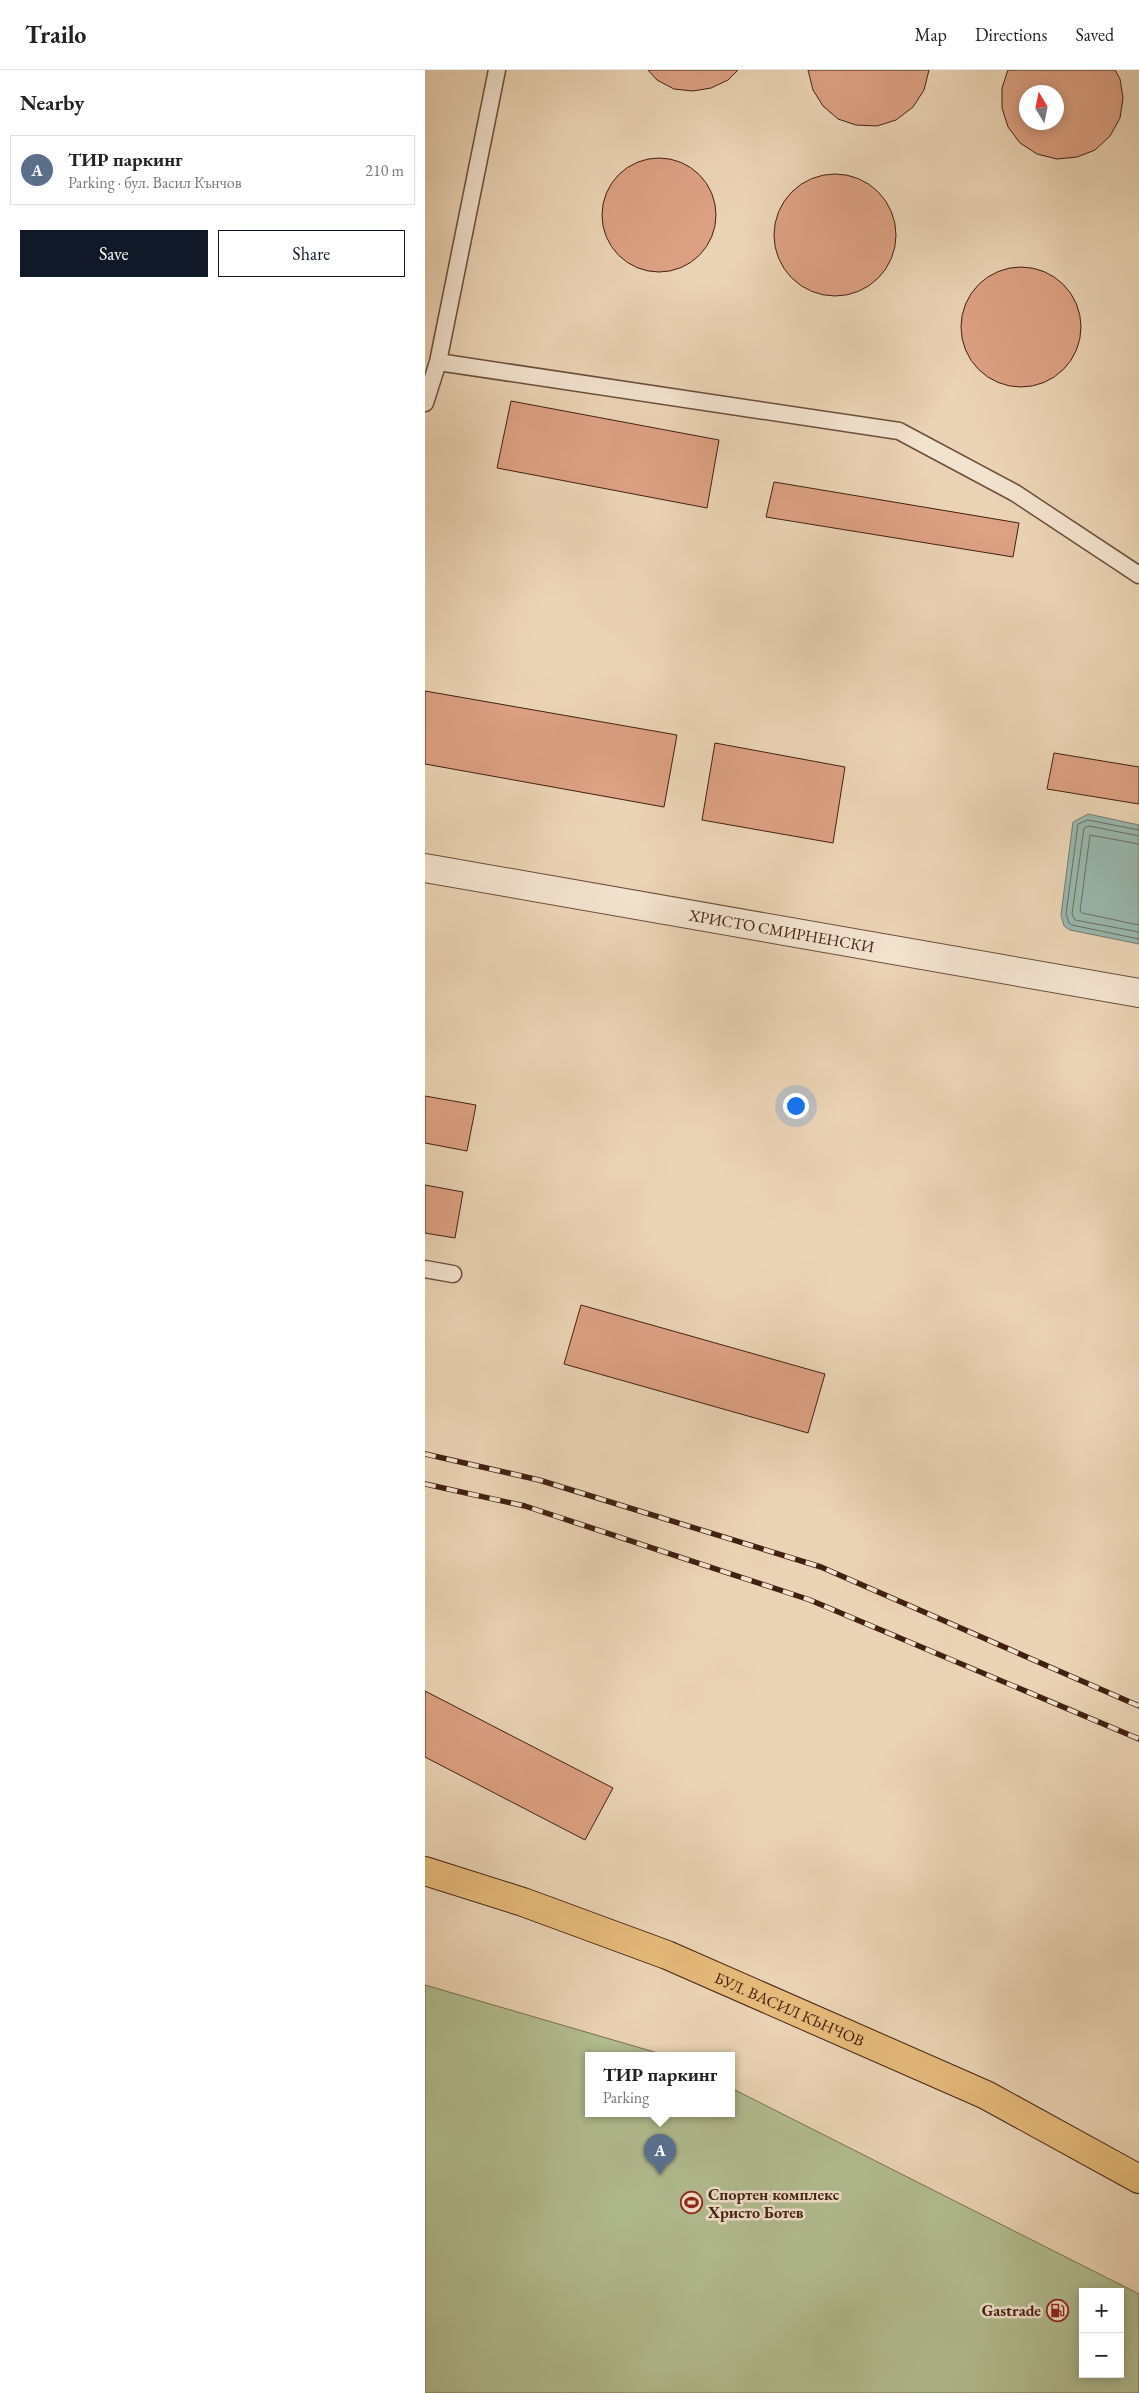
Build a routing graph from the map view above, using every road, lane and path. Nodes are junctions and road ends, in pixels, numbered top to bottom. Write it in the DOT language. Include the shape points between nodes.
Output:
graph roads {
  1 [pos="497,70"];
  2 [pos="438,362"];
  3 [pos="425,403"];
  4 [pos="1139,575"];
  5 [pos="425,868"];
  6 [pos="1139,993"];
  7 [pos="425,1269"];
  8 [pos="453,1274"];
  9 [pos="425,1871"];
  10 [pos="1139,2179"];
  1 -- 2 [label="lane"];
  2 -- 3 [label="lane"];
  2 -- 4 [label="lane" via="899,431 1015,493"];
  5 -- 6 [label="street, ХРИСТО СМИРНЕНСКИ"];
  7 -- 8 [label="lane"];
  9 -- 10 [label="main road, БУЛ. ВАСИЛ КЪНЧОВ" via="523,1902 667,1955 986,2095"];
}
